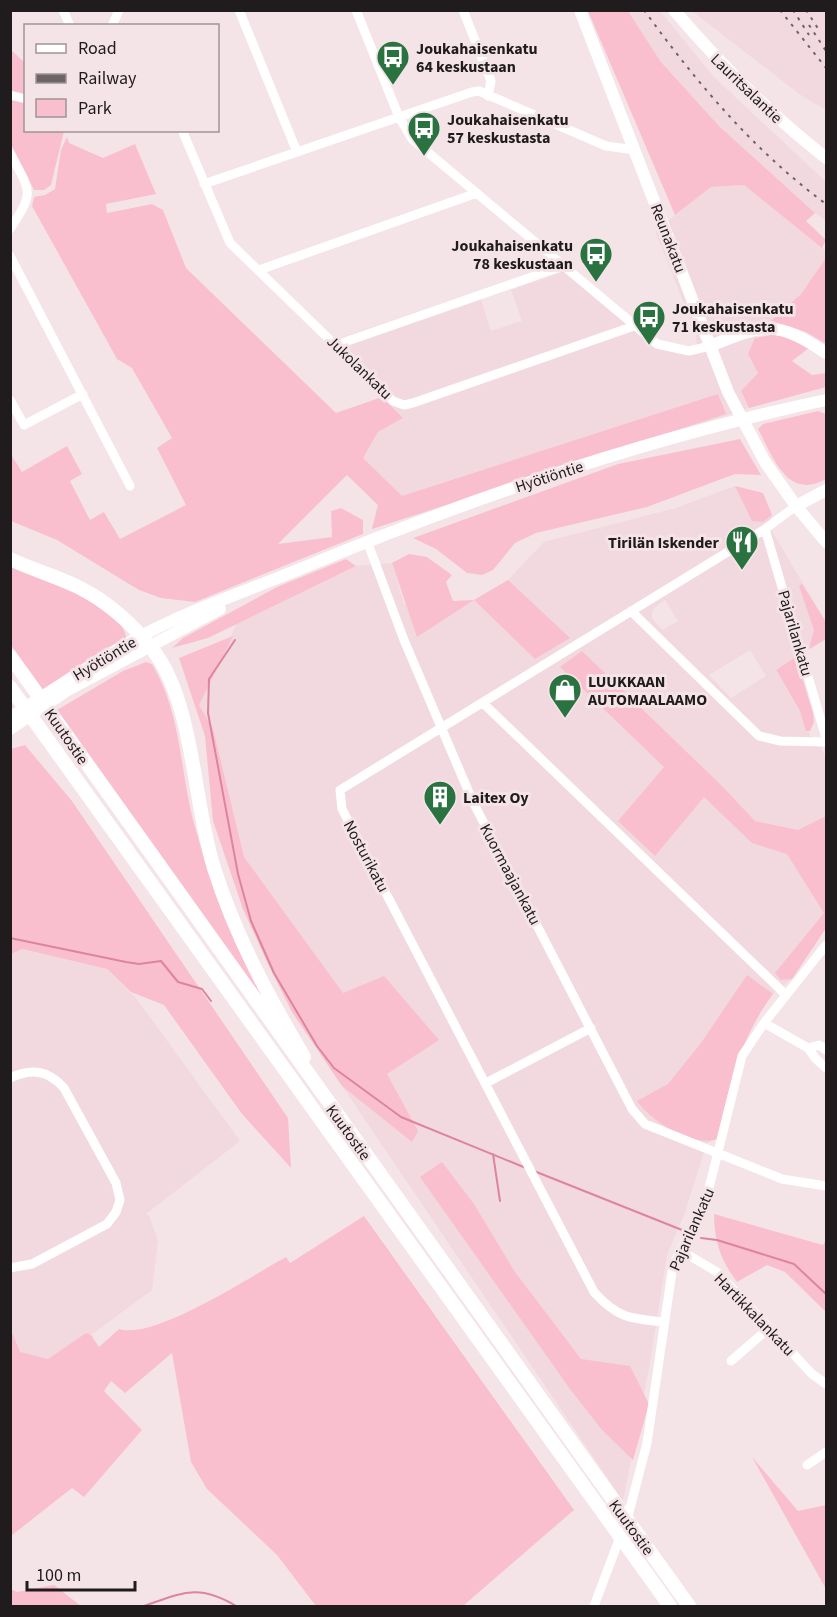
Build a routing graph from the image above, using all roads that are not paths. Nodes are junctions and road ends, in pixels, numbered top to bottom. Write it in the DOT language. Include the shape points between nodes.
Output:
graph roads {
  1 [pos="63,10"];
  2 [pos="119,10"];
  3 [pos="238,10"];
  4 [pos="356,10"];
  5 [pos="464,10"];
  6 [pos="580,10"];
  7 [pos="674,10"];
  8 [pos="69,24"];
  9 [pos="113,24"];
  10 [pos="488,96"];
  11 [pos="399,117"];
  12 [pos="183,132"];
  13 [pos="634,147"];
  14 [pos="297,152"];
  15 [pos="10,153"];
  16 [pos="826,158"];
  17 [pos="204,184"];
  18 [pos="477,193"];
  19 [pos="10,229"];
  20 [pos="10,256"];
  21 [pos="562,266"];
  22 [pos="259,270"];
  23 [pos="634,326"];
  24 [pos="336,345"];
  25 [pos="711,346"];
  26 [pos="826,353"];
  27 [pos="82,394"];
  28 [pos="826,399"];
  29 [pos="10,400"];
  30 [pos="130,486"];
  31 [pos="826,490"];
  32 [pos="796,506"];
  33 [pos="765,530"];
  34 [pos="367,541"];
  35 [pos="826,542"];
  36 [pos="10,559"];
  37 [pos="631,611"];
  38 [pos="145,640"];
  39 [pos="10,656"];
  40 [pos="10,687"];
  41 [pos="64,687"];
  42 [pos="816,701"];
  43 [pos="826,701"];
  44 [pos="10,703"];
  45 [pos="483,704"];
  46 [pos="10,718"];
  47 [pos="441,728"];
  48 [pos="10,729"];
  49 [pos="826,740"];
  50 [pos="826,945"];
  51 [pos="215,972"];
  52 [pos="786,995"];
  53 [pos="764,1023"];
  54 [pos="591,1028"];
  55 [pos="808,1048"];
  56 [pos="826,1050"];
  57 [pos="826,1068"];
  58 [pos="10,1078"];
  59 [pos="486,1083"];
  60 [pos="718,1153"];
  61 [pos="826,1186"];
  62 [pos="413,1221"];
  63 [pos="680,1250"];
  64 [pos="10,1268"];
  65 [pos="664,1322"];
  66 [pos="769,1328"];
  67 [pos="731,1361"];
  68 [pos="826,1384"];
  69 [pos="826,1452"];
  70 [pos="807,1465"];
  71 [pos="594,1606"];
  72 [pos="670,1606"];
  73 [pos="689,1606"];
  1 -- 8 [label="street"];
  2 -- 9 [label="street"];
  3 -- 14 [label="street"];
  4 -- 11 [label="street"];
  5 -- 10 [label="street" via="490,81"];
  6 -- 13 [label="main road, Reunakatu"];
  7 -- 16 [label="main road, Lauritsalantie" via="762,104"];
  10 -- 11 [label="street" via="472,92"];
  10 -- 13 [label="street" via="606,146"];
  11 -- 14 [label="street"];
  11 -- 18 [label="street" via="412,139"];
  12 -- 17 [label="street, Jukolankatu"];
  13 -- 25 [label="main road, Reunakatu"];
  14 -- 17 [label="street"];
  15 -- 19 [label="street" via="29,194"];
  17 -- 22 [label="street, Jukolankatu" via="230,243"];
  18 -- 21 [label="street"];
  18 -- 22 [label="street"];
  20 -- 27 [label="street"];
  21 -- 23 [label="street"];
  21 -- 24 [label="street"];
  22 -- 24 [label="street, Jukolankatu"];
  23 -- 24 [label="street, Jukolankatu" via="404,405 393,400"];
  23 -- 25 [label="street" via="657,344 671,349 696,351"];
  25 -- 26 [label="main road" via="751,331 777,328 804,338"];
  25 -- 32 [label="main road, Reunakatu" via="728,392 757,447"];
  27 -- 29 [label="street" via="24,425"];
  27 -- 30 [label="street"];
  28 -- 34 [label="main road, Hyötiöntie" via="600,459"];
  31 -- 32 [label="main road"];
  32 -- 33 [label="street, Nosturikatu"];
  32 -- 35 [label="main road, Reunakatu"];
  33 -- 37 [label="street, Nosturikatu"];
  33 -- 42 [label="street, Pajarilankatu"];
  34 -- 38 [label="main road, Hyötiöntie"];
  34 -- 47 [label="street, Kuormaajankatu"];
  36 -- 38 [label="highway" via="84,590"];
  37 -- 45 [label="street, Nosturikatu"];
  37 -- 49 [label="street" via="759,736 780,741"];
  38 -- 41 [label="main road, Hyötiöntie"];
  38 -- 62 [label="highway" via="179,698 213,867 245,950 322,1087"];
  39 -- 62 [label="highway, Kuutostie"];
  40 -- 51 [label="highway, Kuutostie"];
  41 -- 46 [label="main road"];
  41 -- 48 [label="main road"];
  42 -- 43 [label="street"];
  42 -- 49 [label="street, Pajarilankatu"];
  44 -- 51 [label="highway"];
  45 -- 47 [label="street, Nosturikatu"];
  45 -- 52 [label="street"];
  47 -- 54 [label="street, Kuormaajankatu" via="473,802"];
  47 -- 59 [label="street, Nosturikatu" via="340,790 342,809"];
  50 -- 52 [label="street, Pajarilankatu"];
  51 -- 72 [label="highway, Kuutostie"];
  52 -- 53 [label="street, Pajarilankatu"];
  53 -- 55 [label="street"];
  53 -- 60 [label="street, Pajarilankatu" via="742,1056"];
  54 -- 59 [label="street"];
  54 -- 60 [label="street, Kuormaajankatu" via="637,1116 645,1124"];
  55 -- 56 [label="street" via="819,1045"];
  55 -- 57 [label="street"];
  58 -- 64 [label="street" via="38,1071 55,1077 116,1183 120,1200 107,1224 32,1264"];
  59 -- 65 [label="street, Nosturikatu" via="594,1292 619,1314"];
  60 -- 61 [label="street, Kuormaajankatu" via="782,1179"];
  60 -- 63 [label="street, Pajarilankatu" via="706,1200"];
  62 -- 73 [label="highway, Kuutostie"];
  63 -- 65 [label="street, Pajarilankatu" via="669,1281"];
  63 -- 66 [label="street, Hartikkalankatu" via="717,1272"];
  65 -- 71 [label="street, Pajarilankatu" via="654,1405 640,1473"];
  66 -- 67 [label="street"];
  66 -- 68 [label="street, Hartikkalankatu"];
  69 -- 70 [label="street"];
}
